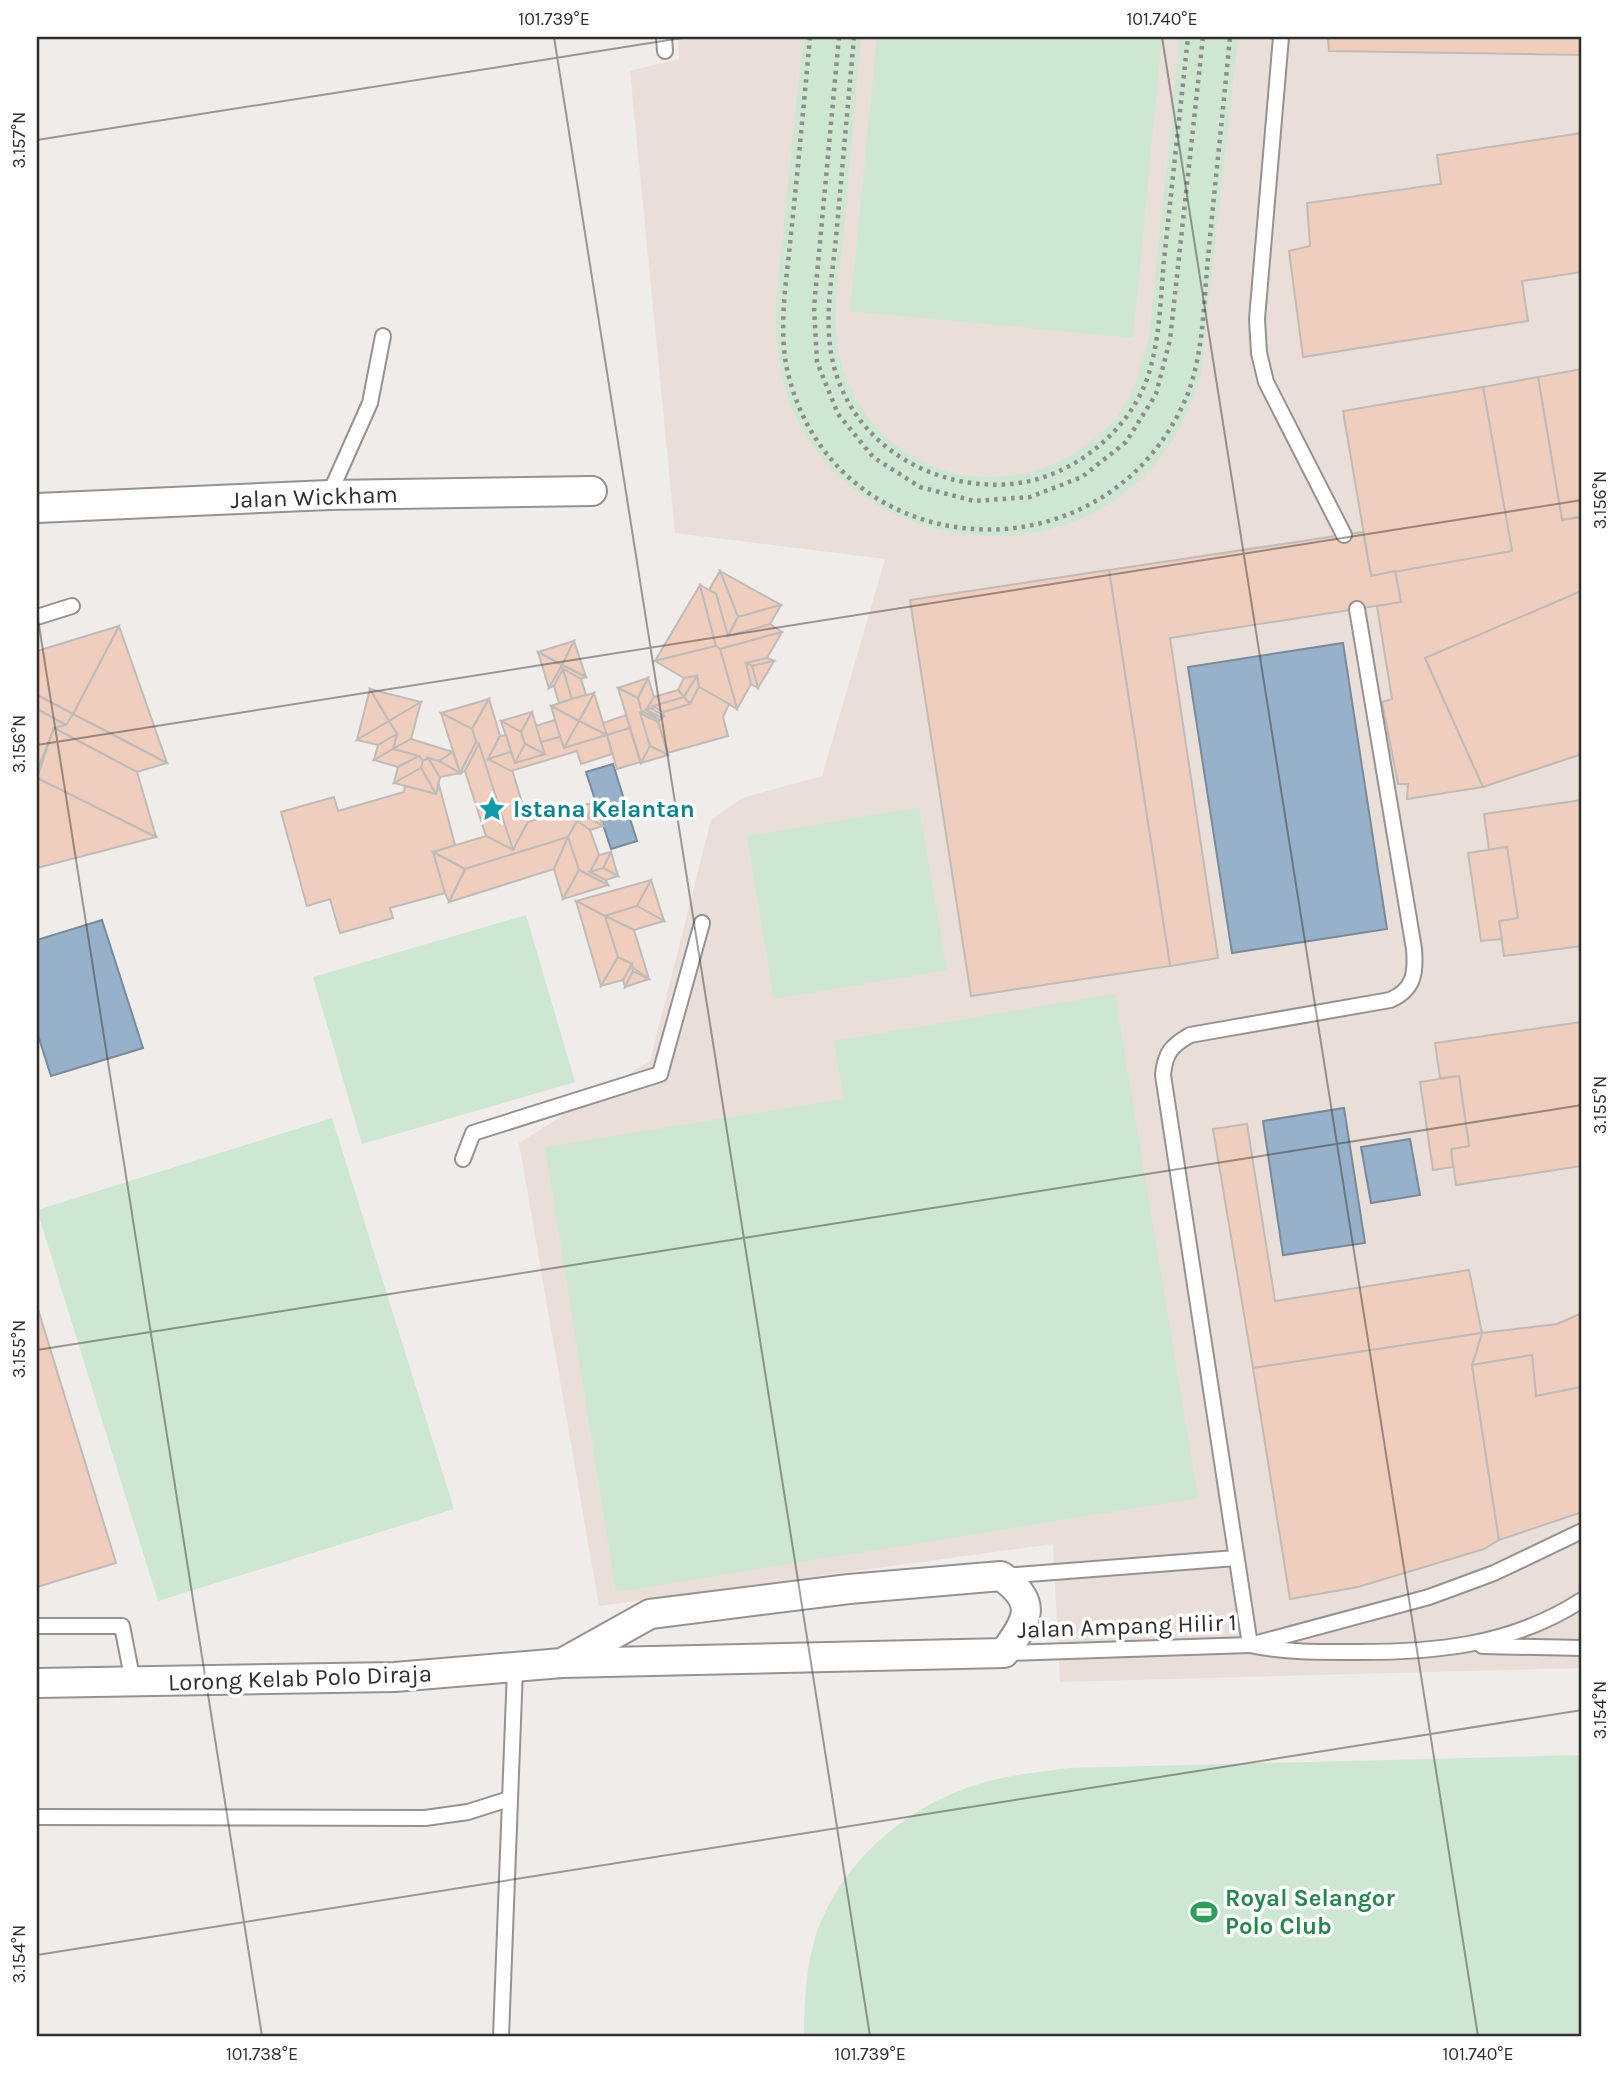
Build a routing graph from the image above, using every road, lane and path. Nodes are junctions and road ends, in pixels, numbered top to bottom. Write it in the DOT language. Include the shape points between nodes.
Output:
graph roads {
  1 [pos="810,37"];
  2 [pos="839,37"];
  3 [pos="854,37"];
  4 [pos="1188,37"];
  5 [pos="1203,37"];
  6 [pos="1230,37"];
  7 [pos="1281,37"];
  8 [pos="383,335"];
  9 [pos="592,491"];
  10 [pos="329,495"];
  11 [pos="37,508"];
  12 [pos="1345,535"];
  13 [pos="72,606"];
  14 [pos="1357,609"];
  15 [pos="37,617"];
  16 [pos="702,923"];
  17 [pos="463,1159"];
  18 [pos="1582,1531"];
  19 [pos="1236,1558"];
  20 [pos="1001,1576"];
  21 [pos="1582,1600"];
  22 [pos="37,1626"];
  23 [pos="1250,1645"];
  24 [pos="1471,1645"];
  25 [pos="1582,1648"];
  26 [pos="1004,1653"];
  27 [pos="562,1663"];
  28 [pos="515,1669"];
  29 [pos="132,1682"];
  30 [pos="37,1683"];
  31 [pos="509,1799"];
  32 [pos="37,1817"];
  33 [pos="501,2036"];
  1 -- 6 [label="path" via="784,304 787,369 797,399 830,454 880,499 937,524 1003,531 1068,517 1123,484 1148,461 1183,406 1199,344"];
  2 -- 5 [label="path" via="814,307 817,362 838,414 873,457 920,487 974,501 1030,497 1082,477 1126,442 1156,394 1170,340"];
  3 -- 4 [label="path" via="830,308 832,359 850,407 883,446 926,473 976,486 1027,483 1075,464 1115,432 1143,389 1156,339"];
  7 -- 12 [label="lane" via="1257,319 1259,354 1266,382"];
  8 -- 10 [label="lane" via="370,403"];
  9 -- 10 [label="street, Jalan Wickham"];
  10 -- 11 [label="street, Jalan Wickham"];
  13 -- 15 [label="lane"];
  14 -- 19 [label="lane" via="1414,949 1412,983 1404,994 1390,1000 1190,1035 1174,1044 1165,1057 1165,1089"];
  16 -- 17 [label="lane" via="660,1074 473,1133"];
  18 -- 23 [label="lane" via="1494,1573 1429,1597"];
  19 -- 20 [label="lane"];
  19 -- 23 [label="lane"];
  20 -- 26 [label="street" via="1016,1587 1027,1610"];
  20 -- 27 [label="street, Lorong Kelab Polo Diraja" via="650,1614"];
  21 -- 24 [label="lane" via="1552,1620"];
  22 -- 29 [label="lane" via="122,1626"];
  23 -- 24 [label="lane" via="1284,1651 1418,1653"];
  23 -- 26 [label="lane, Jalan Ampang Hilir 1"];
  24 -- 25 [label="lane"];
  26 -- 27 [label="street, Lorong Kelab Polo Diraja"];
  27 -- 28 [label="street, Lorong Kelab Polo Diraja"];
  28 -- 29 [label="street, Lorong Kelab Polo Diraja" via="395,1677"];
  28 -- 31 [label="lane"];
  29 -- 30 [label="street, Lorong Kelab Polo Diraja"];
  31 -- 32 [label="lane" via="468,1812 425,1818"];
  31 -- 33 [label="lane"];
}
